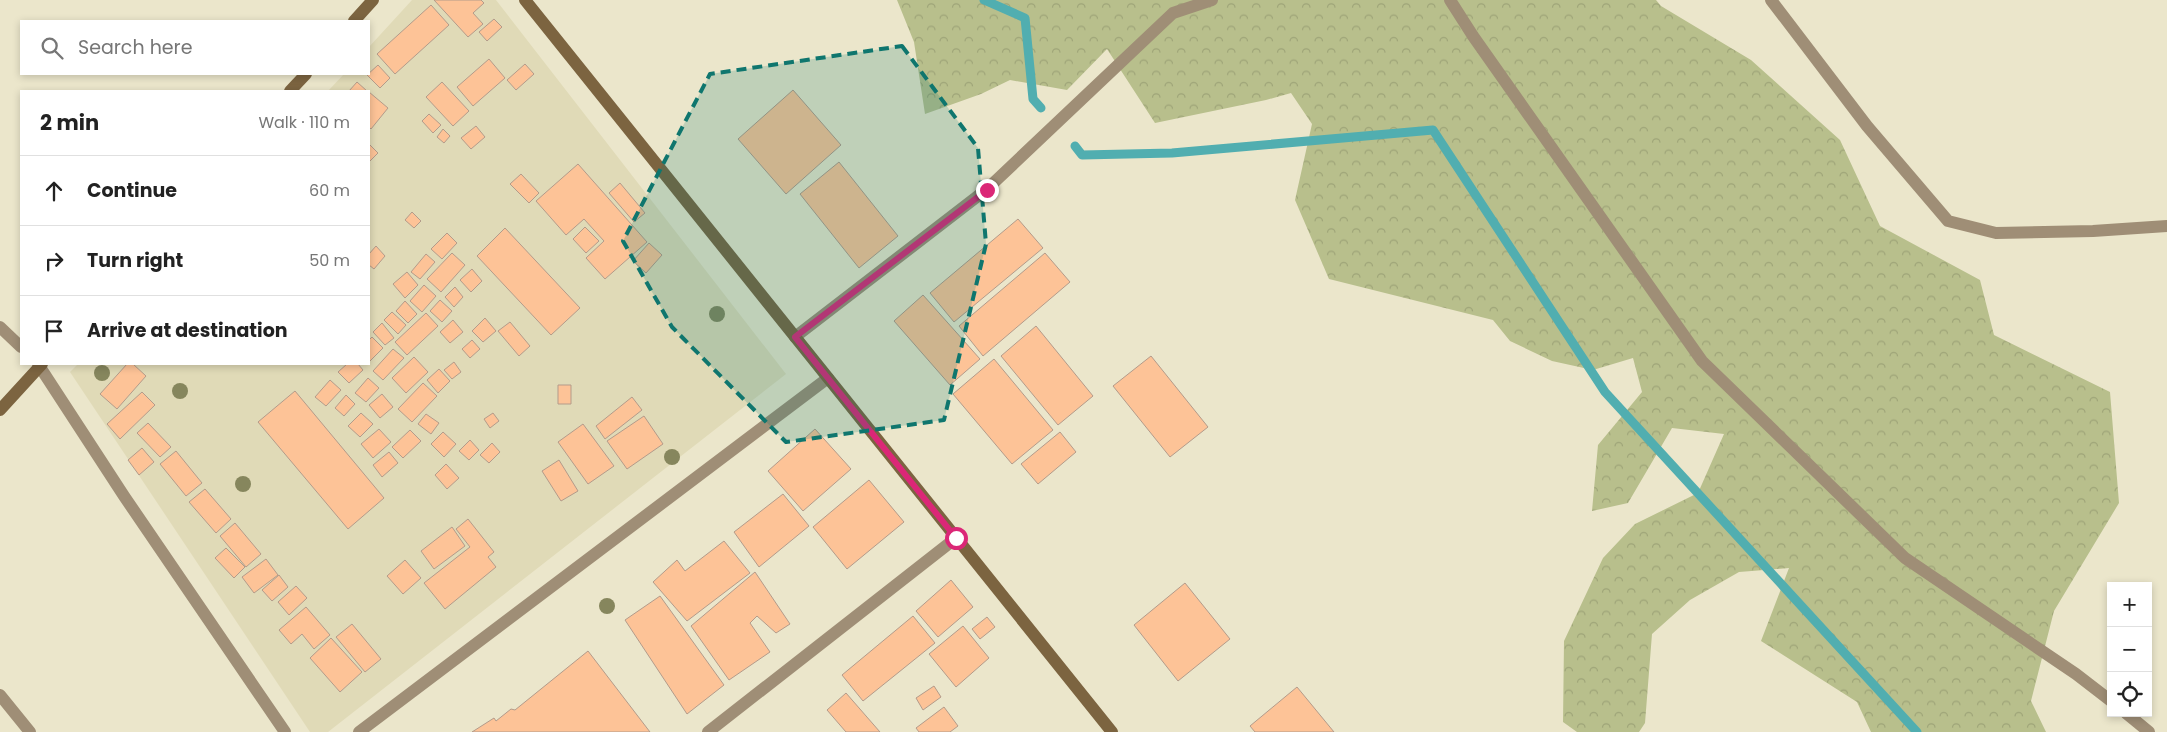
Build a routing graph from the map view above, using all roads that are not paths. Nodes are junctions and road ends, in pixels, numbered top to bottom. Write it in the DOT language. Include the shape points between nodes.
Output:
graph roads {
  1 [pos="373,0"];
  2 [pos="525,0"];
  3 [pos="1212,0"];
  4 [pos="1450,0"];
  5 [pos="1772,0"];
  6 [pos="355,20"];
  7 [pos="305,75"];
  8 [pos="291,90"];
  9 [pos="2167,226"];
  10 [pos="0,327"];
  11 [pos="795,337"];
  12 [pos="20,347"];
  13 [pos="39,365"];
  14 [pos="41,365"];
  15 [pos="828,378"];
  16 [pos="0,410"];
  17 [pos="956,538"];
  18 [pos="0,695"];
  19 [pos="2107,699"];
  20 [pos="2131,717"];
  21 [pos="30,732"];
  22 [pos="285,732"];
  23 [pos="359,732"];
  24 [pos="708,732"];
  25 [pos="1112,732"];
  26 [pos="2149,732"];
  1 -- 6 [label="main road"];
  2 -- 11 [label="main road"];
  3 -- 11 [label="street" via="1173,13 987,190"];
  4 -- 19 [label="street" via="1702,361 1905,558 2076,674"];
  5 -- 9 [label="street" via="1867,126 1948,221 1996,233"];
  7 -- 8 [label="main road"];
  10 -- 12 [label="street"];
  11 -- 15 [label="main road"];
  13 -- 16 [label="main road"];
  14 -- 22 [label="street" via="124,496"];
  15 -- 17 [label="main road"];
  15 -- 23 [label="street"];
  17 -- 24 [label="street"];
  17 -- 25 [label="main road"];
  18 -- 21 [label="street"];
  20 -- 26 [label="street"];
}
